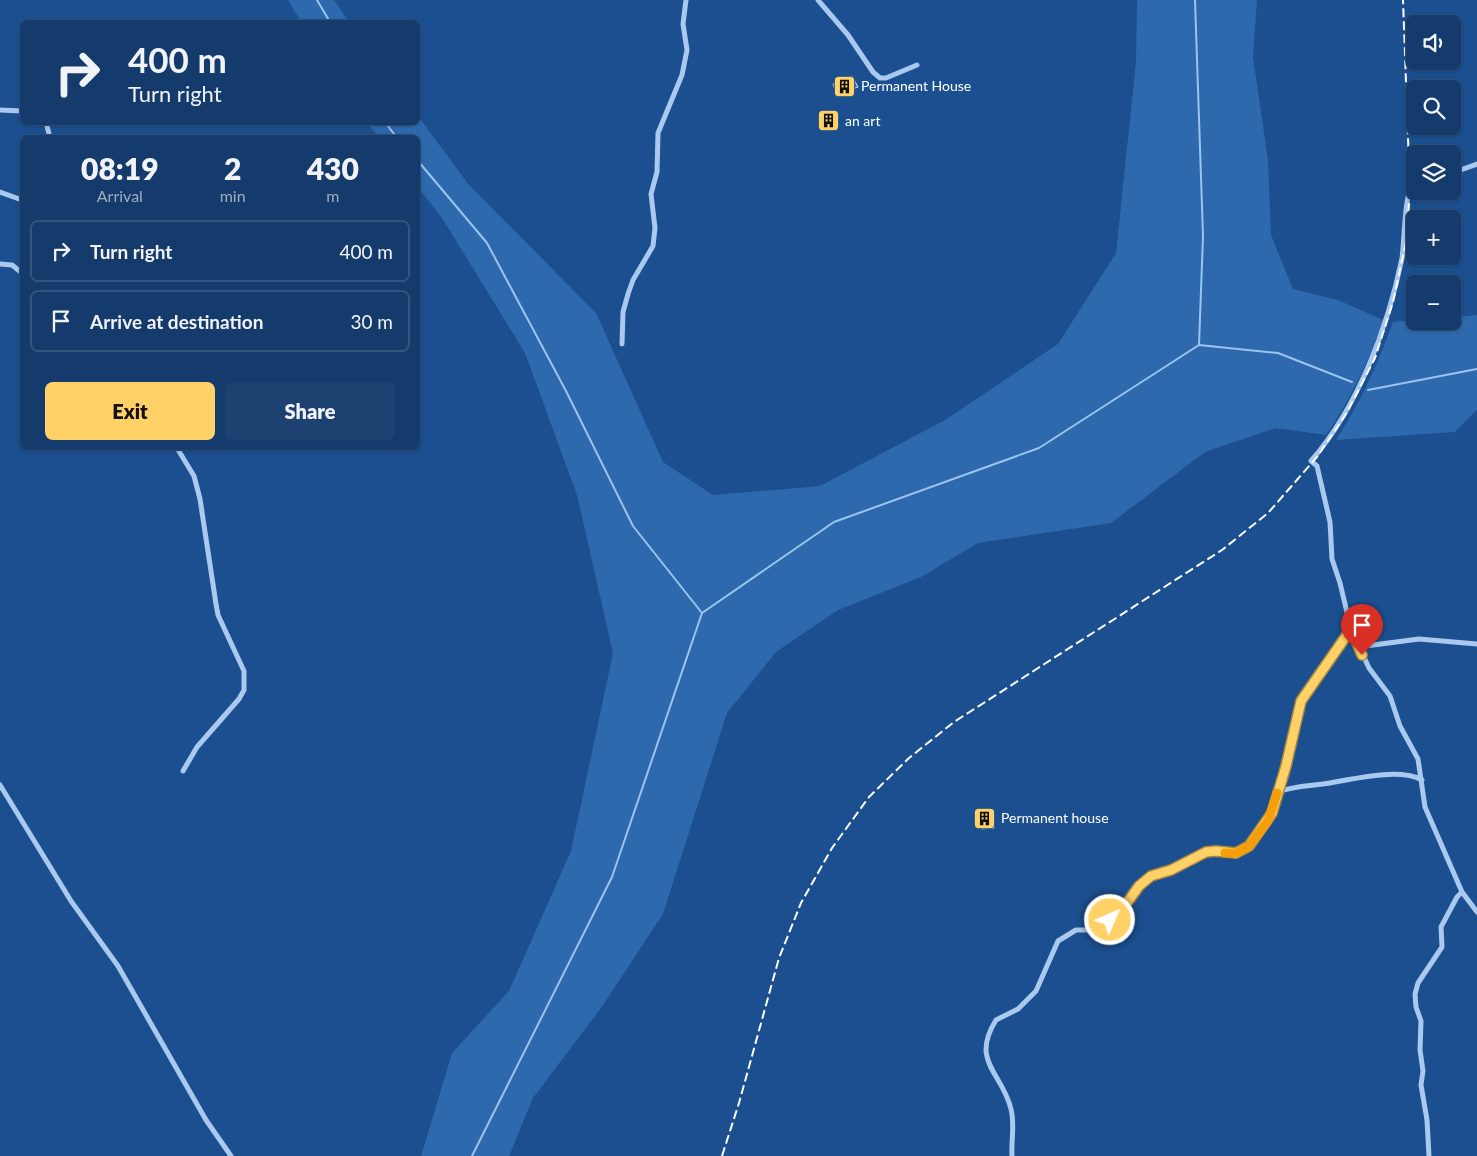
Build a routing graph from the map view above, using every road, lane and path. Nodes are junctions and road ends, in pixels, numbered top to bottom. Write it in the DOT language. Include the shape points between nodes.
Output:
graph roads {
  1 [pos="686,0"];
  2 [pos="818,0"];
  3 [pos="917,65"];
  4 [pos="0,110"];
  5 [pos="20,111"];
  6 [pos="1477,164"];
  7 [pos="1461,170"];
  8 [pos="0,192"];
  9 [pos="20,199"];
  10 [pos="1408,200"];
  11 [pos="0,264"];
  12 [pos="20,271"];
  13 [pos="622,344"];
  14 [pos="178,450"];
  15 [pos="1351,629"];
  16 [pos="1477,644"];
  17 [pos="1358,647"];
  18 [pos="183,771"];
  19 [pos="1422,780"];
  20 [pos="0,785"];
  21 [pos="1278,792"];
  22 [pos="1462,892"];
  23 [pos="1477,912"];
  24 [pos="231,1156"];
  25 [pos="1012,1156"];
  26 [pos="1429,1156"];
  1 -- 13 [label="street" via="683,24 686,58 656,145 656,172 651,194 655,228 653,246 628,294"];
  2 -- 3 [label="street" via="880,78"];
  4 -- 5 [label="street"];
  6 -- 7 [label="street"];
  8 -- 9 [label="street"];
  10 -- 15 [label="street" via="1397,281 1378,344 1343,416 1312,461 1317,466 1330,522 1332,559"];
  11 -- 12 [label="street" via="12,265"];
  14 -- 18 [label="street" via="194,476 200,499 218,614 244,670 239,698 197,747"];
  15 -- 17 [label="street"];
  15 -- 21 [label="street" via="1301,701"];
  16 -- 17 [label="street" via="1419,639"];
  17 -- 19 [label="street" via="1390,696 1400,726 1418,759"];
  19 -- 21 [label="street" via="1390,775 1295,786"];
  19 -- 22 [label="street" via="1426,807"];
  20 -- 24 [label="street" via="71,901 118,966 206,1120"];
  21 -- 25 [label="street" via="1268,821 1244,851 1206,852 1146,880 1117,914 1101,927 1076,930 1058,941 1036,991 1018,1009 996,1020 986,1056 1011,1108"];
  22 -- 23 [label="street"];
  22 -- 26 [label="street" via="1441,927 1442,947 1418,983 1415,994 1421,1021 1421,1085"];
}
